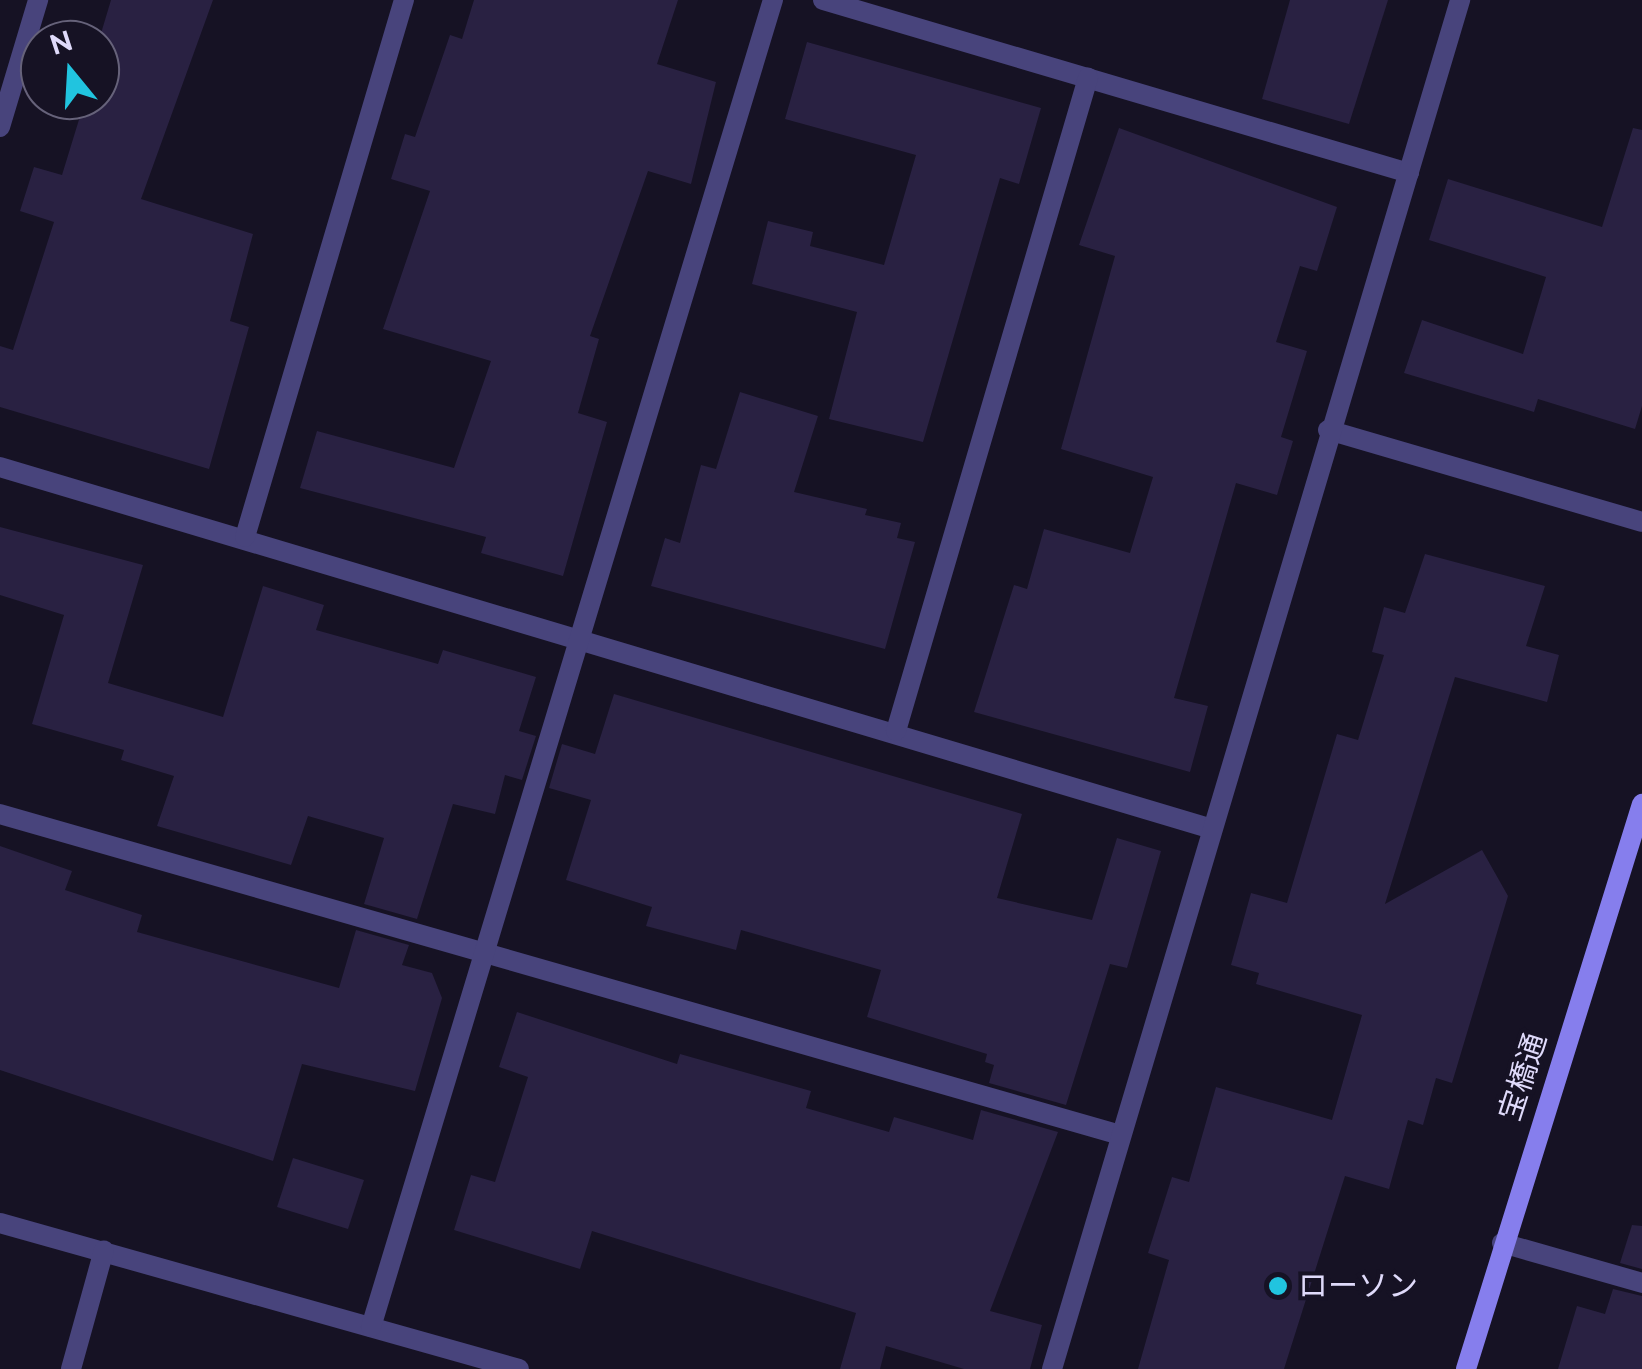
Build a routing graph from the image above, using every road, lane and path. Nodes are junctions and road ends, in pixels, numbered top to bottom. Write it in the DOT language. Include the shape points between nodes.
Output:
graph roads {
  1 [pos="38,0"];
  2 [pos="404,0"];
  3 [pos="773,0"];
  4 [pos="824,0"];
  5 [pos="1460,0"];
  6 [pos="1088,78"];
  7 [pos="0,127"];
  8 [pos="1409,173"];
  9 [pos="1328,430"];
  10 [pos="0,467"];
  11 [pos="1642,522"];
  12 [pos="245,537"];
  13 [pos="584,639"];
  14 [pos="896,731"];
  15 [pos="1642,804"];
  16 [pos="0,814"];
  17 [pos="1209,828"];
  18 [pos="486,958"];
  19 [pos="1120,1136"];
  20 [pos="0,1222"];
  21 [pos="1502,1243"];
  22 [pos="104,1250"];
  23 [pos="1642,1282"];
  24 [pos="372,1327"];
  25 [pos="451,1360"];
  26 [pos="71,1369"];
  27 [pos="520,1369"];
  28 [pos="1052,1369"];
  29 [pos="1466,1369"];
  1 -- 7 [label="street"];
  2 -- 12 [label="street"];
  3 -- 13 [label="street"];
  4 -- 6 [label="street"];
  5 -- 8 [label="street"];
  6 -- 8 [label="street"];
  6 -- 14 [label="street"];
  8 -- 9 [label="street"];
  9 -- 11 [label="street"];
  9 -- 17 [label="street"];
  10 -- 12 [label="street"];
  12 -- 13 [label="street"];
  13 -- 14 [label="street"];
  13 -- 18 [label="street"];
  14 -- 17 [label="street"];
  15 -- 21 [label="street, 宝橋通"];
  16 -- 18 [label="street"];
  17 -- 19 [label="street"];
  18 -- 19 [label="street"];
  18 -- 24 [label="street"];
  19 -- 28 [label="street"];
  20 -- 22 [label="street"];
  21 -- 23 [label="street"];
  21 -- 29 [label="street, 宝橋通"];
  22 -- 24 [label="street"];
  22 -- 26 [label="street"];
  24 -- 25 [label="street"];
  25 -- 27 [label="street"];
}
